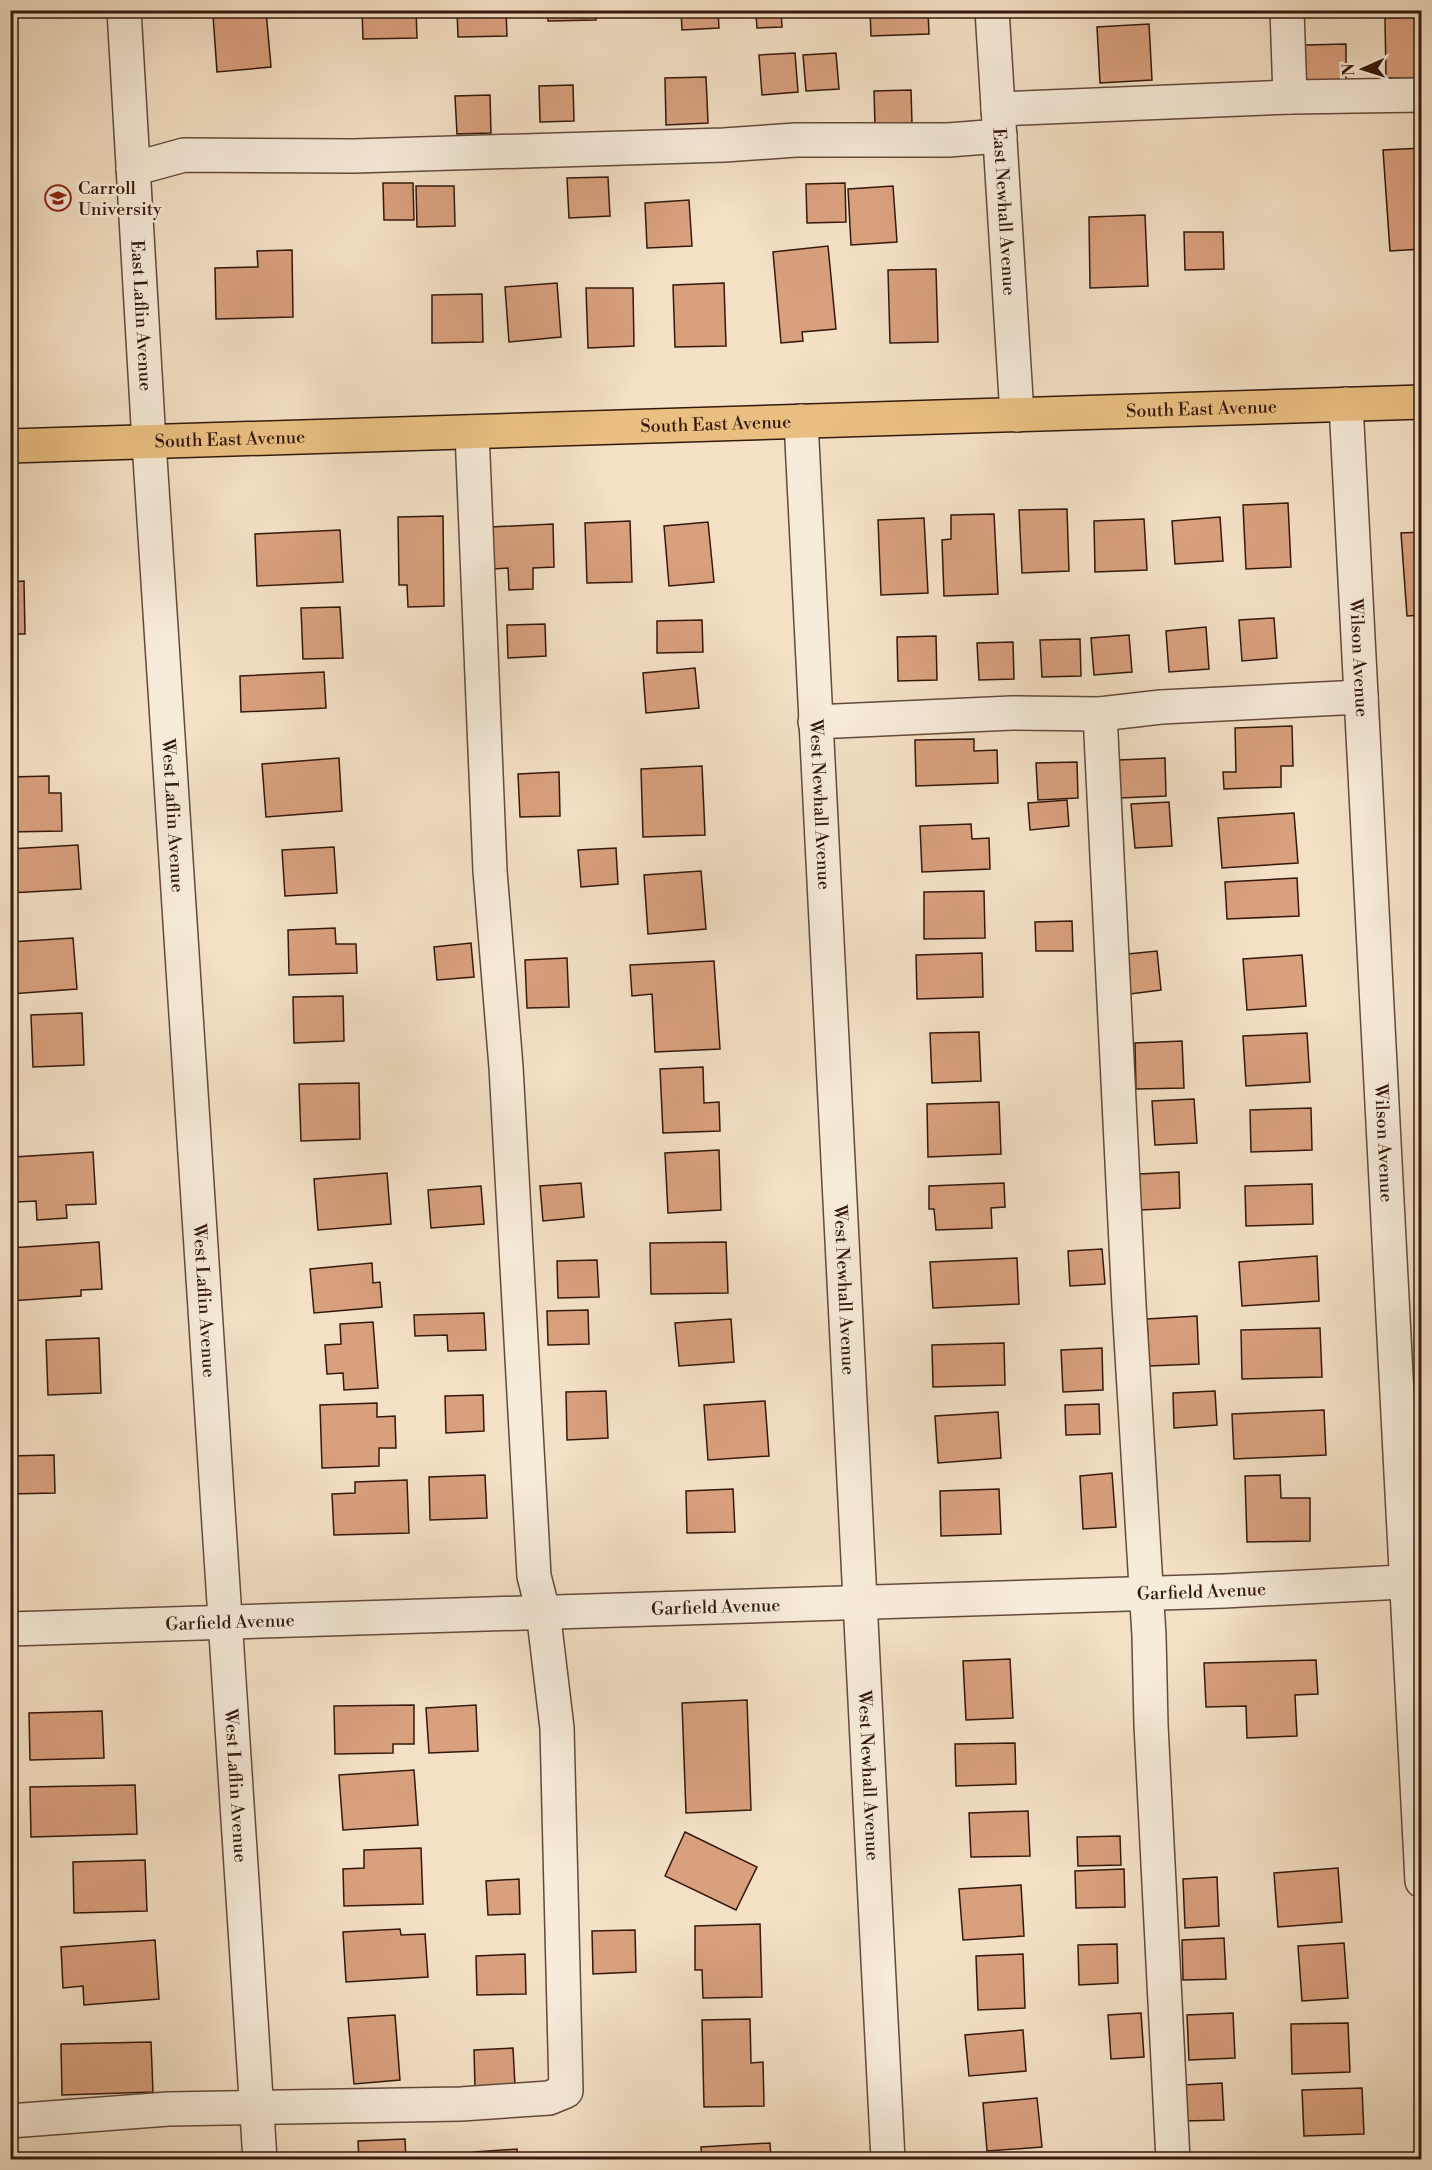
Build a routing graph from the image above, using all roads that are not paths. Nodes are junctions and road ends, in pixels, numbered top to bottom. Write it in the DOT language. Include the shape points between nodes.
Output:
graph roads {
  1 [pos="124,10"];
  2 [pos="992,10"];
  3 [pos="1287,10"];
  4 [pos="1422,95"];
  5 [pos="1290,97"];
  6 [pos="999,123"];
  7 [pos="133,169"];
  8 [pos="1422,402"];
  9 [pos="1346,405"];
  10 [pos="1017,415"];
  11 [pos="801,421"];
  12 [pos="472,432"];
  13 [pos="149,442"];
  14 [pos="10,446"];
  15 [pos="1361,697"];
  16 [pos="1100,714"];
  17 [pos="814,722"];
  18 [pos="1414,1581"];
  19 [pos="1146,1593"];
  20 [pos="860,1602"];
  21 [pos="543,1611"];
  22 [pos="225,1621"];
  23 [pos="10,1629"];
  24 [pos="1422,1881"];
  25 [pos="257,2110"];
  26 [pos="10,2121"];
  27 [pos="260,2160"];
  28 [pos="888,2160"];
  29 [pos="1173,2160"];
  1 -- 7 [label="street, East Laflin Avenue"];
  2 -- 6 [label="street, East Newhall Avenue"];
  3 -- 5 [label="street"];
  4 -- 5 [label="street"];
  5 -- 6 [label="street"];
  6 -- 7 [label="street" via="948,140 796,140 354,156 184,155"];
  6 -- 10 [label="street, East Newhall Avenue"];
  7 -- 13 [label="street, East Laflin Avenue"];
  8 -- 9 [label="main road, South East Avenue"];
  9 -- 10 [label="main road, South East Avenue"];
  9 -- 15 [label="street, Wilson Avenue"];
  10 -- 11 [label="main road, South East Avenue"];
  11 -- 12 [label="main road, South East Avenue"];
  11 -- 17 [label="street, West Newhall Avenue"];
  12 -- 13 [label="main road, South East Avenue"];
  12 -- 21 [label="street" via="490,871 506,1067 534,1576"];
  13 -- 14 [label="main road, South East Avenue"];
  13 -- 22 [label="street, West Laflin Avenue"];
  15 -- 16 [label="street" via="1161,707"];
  15 -- 18 [label="street, Wilson Avenue"];
  16 -- 17 [label="street" via="1012,713"];
  16 -- 19 [label="street"];
  17 -- 20 [label="street, West Newhall Avenue"];
  18 -- 19 [label="street, Garfield Avenue"];
  18 -- 24 [label="street, Wilson Avenue"];
  19 -- 20 [label="street, Garfield Avenue"];
  19 -- 29 [label="street"];
  20 -- 21 [label="street, Garfield Avenue"];
  20 -- 28 [label="street, West Newhall Avenue"];
  21 -- 22 [label="street, Garfield Avenue"];
  21 -- 25 [label="street" via="557,1728 566,2091 549,2098 461,2104"];
  22 -- 23 [label="street, Garfield Avenue"];
  22 -- 25 [label="street, West Laflin Avenue"];
  25 -- 26 [label="street" via="168,2109"];
  25 -- 27 [label="street, West Laflin Avenue"];
}
